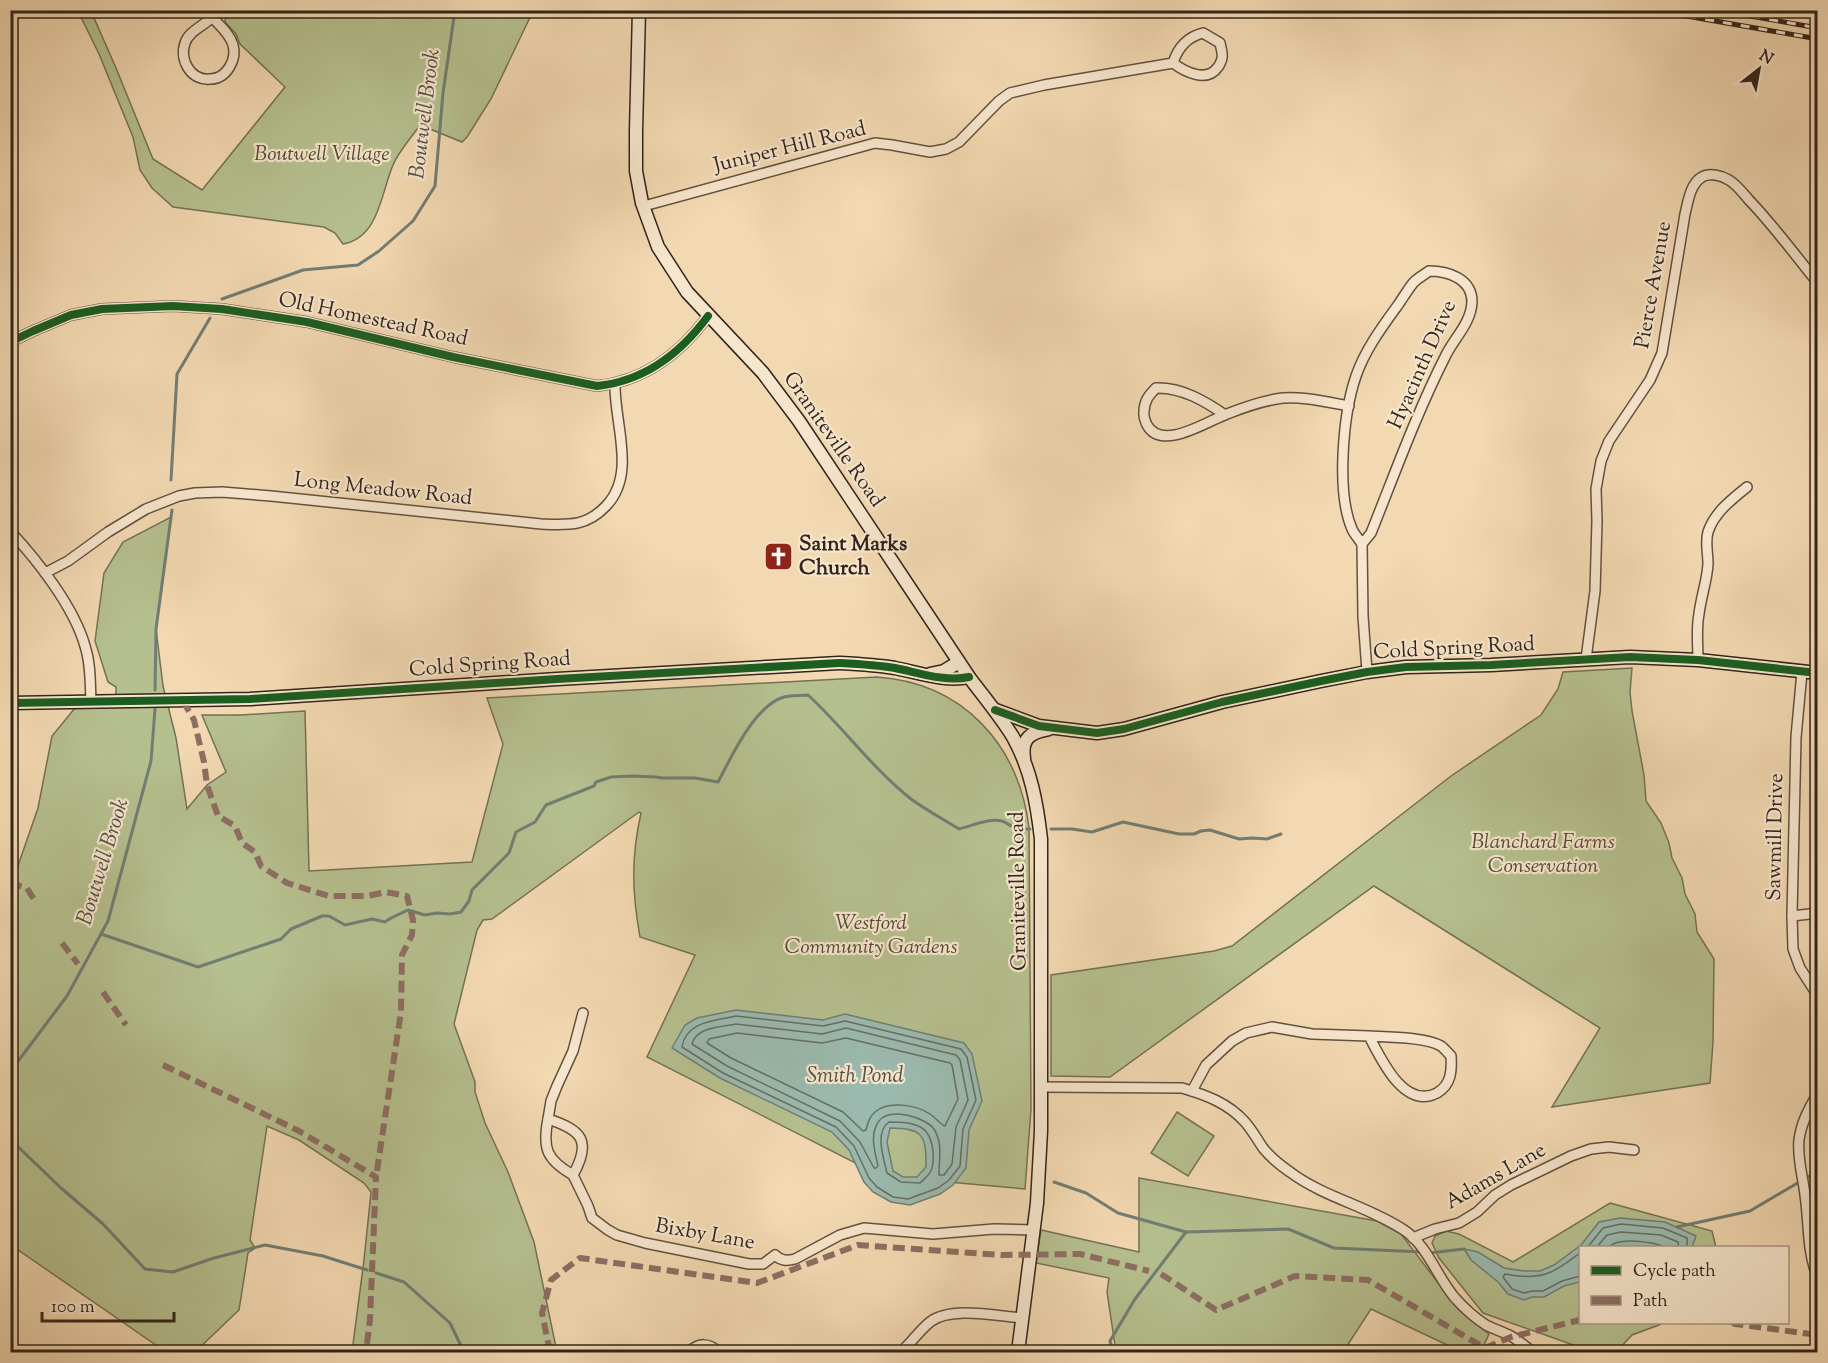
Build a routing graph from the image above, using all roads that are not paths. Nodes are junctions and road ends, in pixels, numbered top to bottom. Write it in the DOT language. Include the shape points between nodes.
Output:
graph roads {
  1 [pos="639,10"];
  2 [pos="215,14"];
  3 [pos="1173,63"];
  4 [pos="644,206"];
  5 [pos="1818,283"];
  6 [pos="708,316"];
  7 [pos="10,342"];
  8 [pos="615,384"];
  9 [pos="1349,406"];
  10 [pos="1225,415"];
  11 [pos="1747,487"];
  12 [pos="10,531"];
  13 [pos="1362,544"];
  14 [pos="45,573"];
  15 [pos="1586,659"];
  16 [pos="1698,660"];
  17 [pos="959,662"];
  18 [pos="1367,672"];
  19 [pos="1802,672"];
  20 [pos="1818,673"];
  21 [pos="926,674"];
  22 [pos="969,677"];
  23 [pos="91,701"];
  24 [pos="10,703"];
  25 [pos="994,710"];
  26 [pos="1051,729"];
  27 [pos="1024,759"];
  28 [pos="1818,913"];
  29 [pos="1792,916"];
  30 [pos="1818,996"];
  31 [pos="583,1013"];
  32 [pos="1369,1036"];
  33 [pos="1042,1087"];
  34 [pos="1192,1091"];
  35 [pos="1818,1093"];
  36 [pos="548,1119"];
  37 [pos="1634,1150"];
  38 [pos="573,1175"];
  39 [pos="1033,1230"];
  40 [pos="1413,1238"];
  41 [pos="1816,1273"];
  42 [pos="1022,1318"];
  43 [pos="689,1353"];
  44 [pos="719,1353"];
  45 [pos="901,1353"];
  46 [pos="1018,1353"];
  47 [pos="1533,1353"];
  1 -- 4 [label="street, Graniteville Road" via="635,153"];
  2 -- 2 [label="street" via="229,36 234,58 229,68 211,80 199,78 191,71 183,54 191,33"];
  3 -- 3 [label="street" via="1183,44 1195,35 1203,33 1220,44 1223,59 1216,71 1194,75"];
  3 -- 4 [label="street, Juniper Hill Road" via="1010,93 959,142 946,149 930,152 874,144"];
  4 -- 6 [label="street, Graniteville Road" via="667,263"];
  5 -- 15 [label="street, Pierce Avenue" via="1730,180 1716,175 1700,178 1689,195 1662,353 1650,380 1609,441 1601,462 1596,489 1595,591"];
  6 -- 8 [label="street, Old Homestead Road" via="660,364"];
  6 -- 17 [label="street, Graniteville Road" via="751,360 785,403"];
  7 -- 8 [label="street, Old Homestead Road" via="71,315 102,309 222,309 307,322 585,385"];
  8 -- 14 [label="street, Long Meadow Road" via="621,478 610,502 598,515 585,521 541,524 271,496 195,493 146,509"];
  9 -- 10 [label="street" via="1277,398"];
  9 -- 13 [label="street, Hyacinth Drive" via="1343,486 1352,531"];
  9 -- 13 [label="street, Hyacinth Drive" via="1366,352 1414,283 1429,271 1455,275 1470,293 1470,314 1447,353 1371,533"];
  10 -- 10 [label="street" via="1202,400 1156,388 1148,396 1143,417 1150,430 1164,436 1180,435"];
  11 -- 16 [label="street" via="1716,516 1708,532 1708,563 1698,614"];
  12 -- 14 [label="street"];
  13 -- 18 [label="street, Hyacinth Drive"];
  14 -- 23 [label="street" via="81,634 90,666"];
  15 -- 16 [label="street, Cold Spring Road"];
  15 -- 18 [label="street, Cold Spring Road"];
  16 -- 19 [label="street, Cold Spring Road"];
  17 -- 21 [label="street, Cold Spring Road"];
  17 -- 22 [label="street, Graniteville Road"];
  18 -- 26 [label="street, Cold Spring Road" via="1222,702 1124,729"];
  19 -- 20 [label="street, Cold Spring Road"];
  19 -- 29 [label="street, Sawmill Drive" via="1796,738"];
  21 -- 22 [label="street, Cold Spring Road" via="958,680"];
  21 -- 23 [label="street, Cold Spring Road" via="838,663 250,699"];
  22 -- 25 [label="street, Graniteville Road"];
  23 -- 24 [label="street, Cold Spring Road"];
  25 -- 26 [label="street, Cold Spring Road"];
  25 -- 27 [label="street, Graniteville Road"];
  26 -- 27 [label="street" via="1029,736"];
  27 -- 33 [label="street, Graniteville Road" via="1035,796 1041,839"];
  28 -- 29 [label="street"];
  29 -- 30 [label="street, Sawmill Drive" via="1793,950"];
  31 -- 36 [label="street, Bixby Lane"];
  32 -- 32 [label="street" via="1389,1071 1411,1094 1429,1096 1449,1082 1451,1056 1440,1046"];
  32 -- 34 [label="street" via="1312,1034 1272,1027 1246,1033 1206,1065"];
  33 -- 34 [label="street"];
  33 -- 39 [label="street, Graniteville Road"];
  34 -- 40 [label="street" via="1230,1108 1290,1173 1405,1230"];
  35 -- 41 [label="street" via="1806,1115 1799,1141"];
  36 -- 38 [label="street, Bixby Lane" via="548,1153"];
  36 -- 38 [label="street" via="567,1125 580,1136 582,1148"];
  37 -- 40 [label="street, Adams Lane" via="1609,1147 1571,1156 1511,1185 1459,1222"];
  38 -- 39 [label="street, Bixby Lane" via="592,1218 608,1230 645,1243 749,1264 763,1264 775,1255 787,1261 795,1259 840,1235 864,1228 933,1234"];
  39 -- 42 [label="street, Graniteville Road"];
  40 -- 47 [label="street" via="1465,1308"];
  42 -- 45 [label="street" via="961,1313 940,1317 931,1321"];
  42 -- 46 [label="street, Graniteville Road"];
  43 -- 44 [label="street" via="704,1345"];
}
